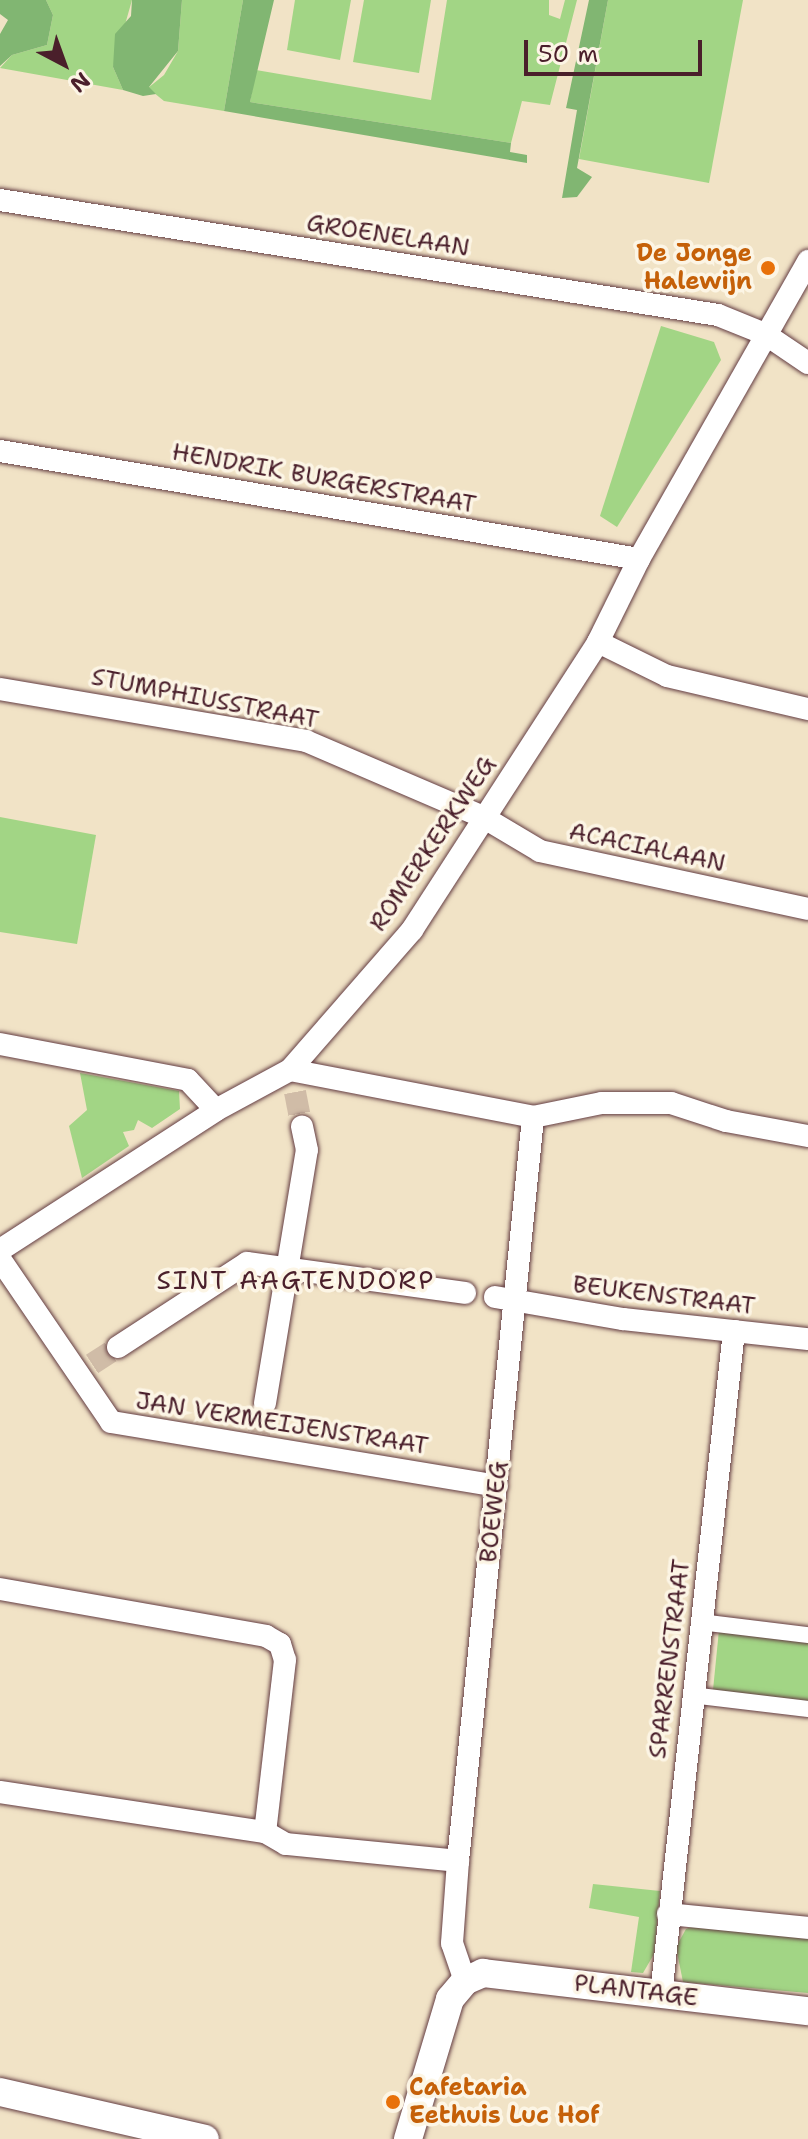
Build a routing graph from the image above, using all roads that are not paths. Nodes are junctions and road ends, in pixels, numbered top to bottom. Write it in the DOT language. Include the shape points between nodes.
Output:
graph roads {
  1 [pos="0,200"];
  2 [pos="808,261"];
  3 [pos="765,334"];
  4 [pos="808,363"];
  5 [pos="0,451"];
  6 [pos="639,559"];
  7 [pos="598,642"];
  8 [pos="0,689"];
  9 [pos="808,709"];
  10 [pos="483,817"];
  11 [pos="808,909"];
  12 [pos="0,1044"];
  13 [pos="293,1081"];
  14 [pos="216,1110"];
  15 [pos="533,1117"];
  16 [pos="302,1127"];
  17 [pos="808,1136"];
  18 [pos="0,1250"];
  19 [pos="0,1259"];
  20 [pos="288,1271"];
  21 [pos="465,1293"];
  22 [pos="505,1300"];
  23 [pos="734,1331"];
  24 [pos="808,1339"];
  25 [pos="118,1347"];
  26 [pos="265,1403"];
  27 [pos="497,1486"];
  28 [pos="0,1589"];
  29 [pos="700,1622"];
  30 [pos="808,1635"];
  31 [pos="691,1695"];
  32 [pos="808,1709"];
  33 [pos="0,1792"];
  34 [pos="265,1832"];
  35 [pos="458,1861"];
  36 [pos="668,1914"];
  37 [pos="808,1928"];
  38 [pos="465,1981"];
  39 [pos="661,1995"];
  40 [pos="808,2011"];
  41 [pos="0,2092"];
  42 [pos="205,2139"];
  43 [pos="408,2139"];
  1 -- 3 [label="street, GROENELAAN" via="718,315"];
  2 -- 3 [label="street, ROMERKERKWEG"];
  3 -- 4 [label="street, GROENELAAN"];
  3 -- 6 [label="street, ROMERKERKWEG"];
  5 -- 6 [label="street, HENDRIK BURGERSTRAAT"];
  6 -- 7 [label="street, ROMERKERKWEG"];
  7 -- 9 [label="street" via="667,676"];
  7 -- 10 [label="street, ROMERKERKWEG"];
  8 -- 10 [label="street, STUMPHIUSSTRAAT" via="306,741"];
  10 -- 11 [label="street, ACACIALAAN" via="540,851"];
  10 -- 13 [label="street, ROMERKERKWEG" via="412,930"];
  12 -- 14 [label="street" via="188,1080"];
  13 -- 14 [label="street, ROMERKERKWEG"];
  13 -- 15 [label="street"];
  14 -- 18 [label="street, ROMERKERKWEG"];
  15 -- 17 [label="street" via="602,1103 671,1103 726,1121"];
  15 -- 22 [label="street, BOEWEG"];
  16 -- 20 [label="street" via="307,1150"];
  19 -- 27 [label="street, JAN VERMEIJENSTRAAT" via="84,1369 111,1422 258,1440"];
  20 -- 21 [label="street"];
  20 -- 25 [label="street" via="247,1263"];
  20 -- 26 [label="street"];
  22 -- 23 [label="street, BEUKENSTRAAT"];
  22 -- 27 [label="street, BOEWEG"];
  23 -- 24 [label="street, BEUKENSTRAAT"];
  23 -- 29 [label="street, SPARRENSTRAAT"];
  27 -- 35 [label="street, BOEWEG"];
  28 -- 34 [label="street" via="266,1636 280,1644 285,1660"];
  29 -- 30 [label="street"];
  29 -- 31 [label="street, SPARRENSTRAAT"];
  31 -- 32 [label="street"];
  31 -- 36 [label="street, SPARRENSTRAAT"];
  33 -- 34 [label="street"];
  34 -- 35 [label="street" via="286,1844"];
  35 -- 38 [label="street, BOEWEG" via="452,1943"];
  36 -- 37 [label="street"];
  36 -- 39 [label="street, SPARRENSTRAAT"];
  38 -- 39 [label="street, PLANTAGE" via="503,1973"];
  38 -- 43 [label="street" via="450,1999"];
  39 -- 40 [label="street, PLANTAGE"];
  41 -- 42 [label="street"];
}
